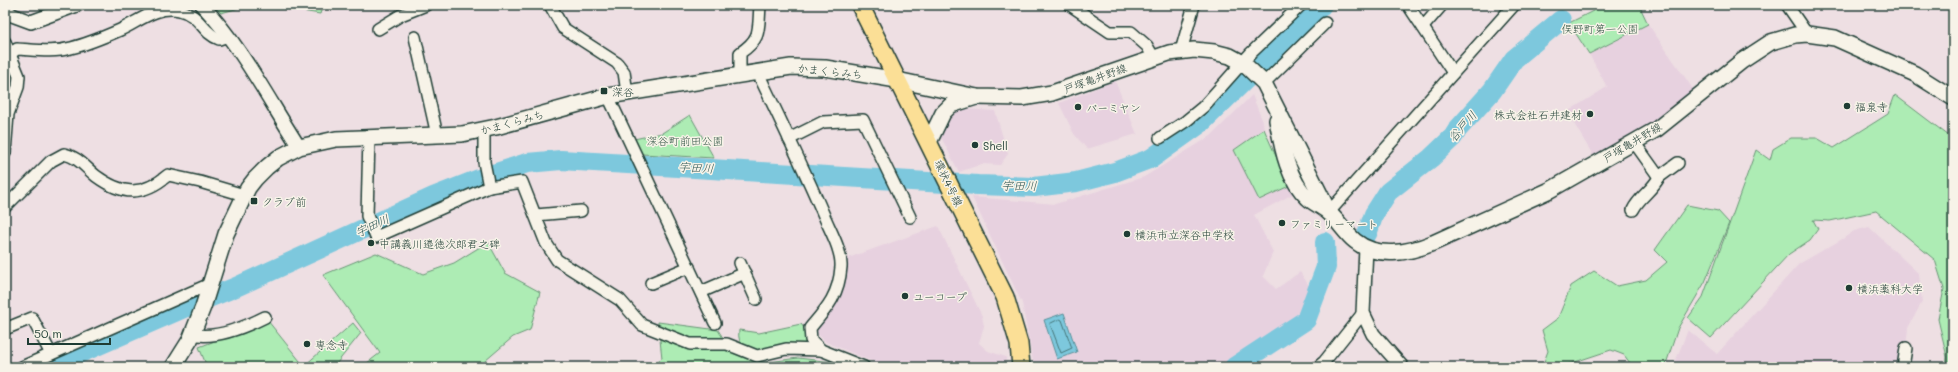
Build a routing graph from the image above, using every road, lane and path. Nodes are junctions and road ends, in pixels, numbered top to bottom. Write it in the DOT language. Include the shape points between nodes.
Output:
graph roads {
  1 [pos="77,5"];
  2 [pos="202,5"];
  3 [pos="426,5"];
  4 [pos="550,5"];
  5 [pos="760,5"];
  6 [pos="860,5"];
  7 [pos="1070,5"];
  8 [pos="1194,5"];
  9 [pos="1301,5"];
  10 [pos="1408,5"];
  11 [pos="1442,5"];
  12 [pos="1514,5"];
  13 [pos="1787,5"];
  14 [pos="5,9"];
  15 [pos="1325,23"];
  16 [pos="1423,27"];
  17 [pos="378,29"];
  18 [pos="1807,34"];
  19 [pos="228,36"];
  20 [pos="415,37"];
  21 [pos="5,42"];
  22 [pos="1181,51"];
  23 [pos="8,53"];
  24 [pos="1154,58"];
  25 [pos="1246,66"];
  26 [pos="758,73"];
  27 [pos="1453,73"];
  28 [pos="740,76"];
  29 [pos="897,80"];
  30 [pos="1262,81"];
  31 [pos="627,93"];
  32 [pos="608,96"];
  33 [pos="977,97"];
  34 [pos="1953,98"];
  35 [pos="484,130"];
  36 [pos="437,135"];
  37 [pos="369,137"];
  38 [pos="1160,138"];
  39 [pos="789,139"];
  40 [pos="929,142"];
  41 [pos="1634,142"];
  42 [pos="299,147"];
  43 [pos="5,153"];
  44 [pos="1678,162"];
  45 [pos="1660,177"];
  46 [pos="488,185"];
  47 [pos="244,195"];
  48 [pos="5,207"];
  49 [pos="1633,210"];
  50 [pos="581,211"];
  51 [pos="1329,212"];
  52 [pos="536,215"];
  53 [pos="910,217"];
  54 [pos="1366,248"];
  55 [pos="740,263"];
  56 [pos="690,267"];
  57 [pos="745,273"];
  58 [pos="652,283"];
  59 [pos="209,286"];
  60 [pos="701,292"];
  61 [pos="756,299"];
  62 [pos="1363,312"];
  63 [pos="265,317"];
  64 [pos="715,323"];
  65 [pos="5,329"];
  66 [pos="192,334"];
  67 [pos="1906,348"];
  68 [pos="821,350"];
  69 [pos="51,354"];
  70 [pos="177,365"];
  71 [pos="1323,365"];
  72 [pos="22,367"];
  73 [pos="864,367"];
  74 [pos="1021,367"];
  75 [pos="1402,367"];
  76 [pos="1902,367"];
  1 -- 14 [label="street" via="31,22 12,15"];
  2 -- 19 [label="street"];
  3 -- 17 [label="street" via="401,15"];
  4 -- 31 [label="street" via="563,28 617,63 624,72"];
  5 -- 28 [label="street" via="758,33 753,44 740,53"];
  6 -- 29 [label="main road, 環状4号線"];
  7 -- 24 [label="street" via="1110,32 1131,32 1147,46"];
  8 -- 22 [label="street"];
  9 -- 25 [label="street"];
  10 -- 16 [label="street"];
  11 -- 16 [label="street"];
  12 -- 27 [label="street"];
  13 -- 18 [label="street"];
  15 -- 30 [label="street"];
  16 -- 27 [label="street"];
  18 -- 34 [label="main road, 戸塚亀井野線" via="1835,38 1915,74"];
  18 -- 41 [label="main road, 戸塚亀井野線" via="1771,42 1742,61 1657,129"];
  19 -- 23 [label="street" via="219,39 211,36 197,18 179,10 168,10 150,14 121,30 71,48 55,52 17,49"];
  19 -- 42 [label="street" via="244,57"];
  20 -- 36 [label="street"];
  21 -- 23 [label="street"];
  22 -- 24 [label="main road, 戸塚亀井野線"];
  22 -- 25 [label="main road, 戸塚亀井野線" via="1214,52 1230,56"];
  23 -- 43 [label="street" via="19,76 18,87 8,114"];
  24 -- 33 [label="main road, 戸塚亀井野線" via="1052,93 1022,98"];
  25 -- 30 [label="main road, 戸塚亀井野線"];
  25 -- 38 [label="street" via="1203,107"];
  26 -- 28 [label="main road, かまくらみち"];
  26 -- 29 [label="main road, かまくらみち" via="791,67 825,68"];
  26 -- 39 [label="street"];
  27 -- 51 [label="street"];
  28 -- 31 [label="main road, かまくらみち"];
  29 -- 33 [label="main road, 戸塚亀井野線"];
  29 -- 40 [label="main road, 環状4号線"];
  30 -- 51 [label="main road, 戸塚亀井野線"];
  31 -- 32 [label="main road, かまくらみち"];
  32 -- 35 [label="main road, かまくらみち"];
  32 -- 56 [label="street"];
  33 -- 40 [label="main road" via="951,104 943,113"];
  35 -- 36 [label="main road, かまくらみち"];
  35 -- 46 [label="street"];
  36 -- 37 [label="main road, かまくらみち"];
  37 -- 42 [label="main road, かまくらみち" via="336,139"];
  37 -- 46 [label="street" via="367,216 376,237"];
  39 -- 53 [label="street" via="823,122 863,120"];
  39 -- 68 [label="street" via="836,244 841,266 838,288 810,328 812,340"];
  40 -- 74 [label="main road, 環状4号線" via="1005,297 1019,344"];
  41 -- 45 [label="street"];
  41 -- 54 [label="main road, 戸塚亀井野線" via="1550,190 1419,249 1401,253"];
  42 -- 47 [label="main road, かまくらみち" via="267,167 255,178"];
  44 -- 45 [label="street"];
  45 -- 49 [label="street"];
  46 -- 52 [label="street" via="522,182"];
  47 -- 48 [label="street" via="168,175 140,191 127,192 96,176 73,156 64,154 51,161"];
  47 -- 59 [label="main road, かまくらみち" via="226,234"];
  50 -- 52 [label="street"];
  51 -- 54 [label="main road, 戸塚亀井野線" via="1354,241"];
  52 -- 68 [label="street" via="546,243 557,260 620,300 642,325 690,344 727,344 757,356 786,349"];
  54 -- 62 [label="street"];
  55 -- 57 [label="street"];
  56 -- 58 [label="street"];
  56 -- 60 [label="street"];
  57 -- 60 [label="street"];
  57 -- 61 [label="street"];
  59 -- 66 [label="main road, かまくらみち"];
  59 -- 69 [label="street"];
  60 -- 64 [label="street"];
  62 -- 71 [label="street"];
  62 -- 75 [label="street" via="1373,334"];
  63 -- 66 [label="street" via="246,326 218,334"];
  65 -- 69 [label="street" via="32,318"];
  66 -- 70 [label="main road"];
  67 -- 76 [label="street"];
  68 -- 73 [label="street"];
  69 -- 72 [label="street"];
}
